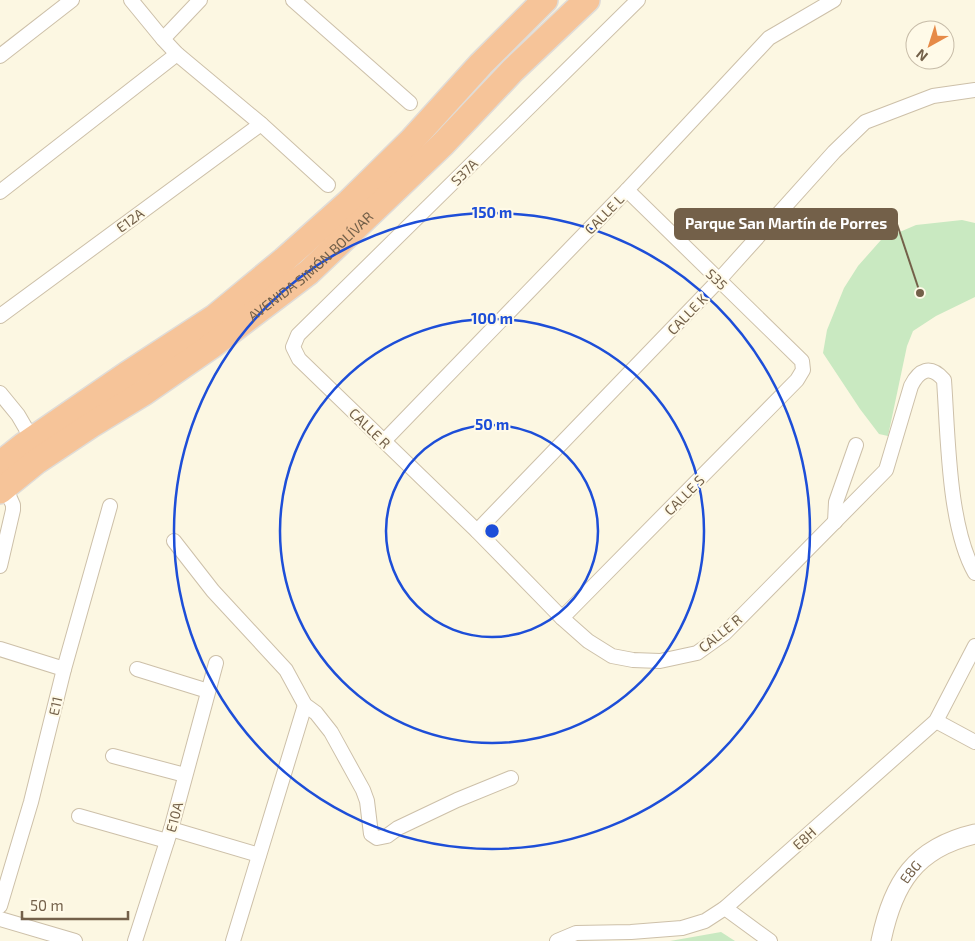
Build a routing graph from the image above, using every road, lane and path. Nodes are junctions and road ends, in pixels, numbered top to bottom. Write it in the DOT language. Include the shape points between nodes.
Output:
graph roads {
  1 [pos="72,0"];
  2 [pos="131,0"];
  3 [pos="200,0"];
  4 [pos="293,0"];
  5 [pos="546,0"];
  6 [pos="587,0"];
  7 [pos="638,0"];
  8 [pos="834,0"];
  9 [pos="163,39"];
  10 [pos="177,54"];
  11 [pos="0,56"];
  12 [pos="975,90"];
  13 [pos="410,103"];
  14 [pos="261,124"];
  15 [pos="328,186"];
  16 [pos="626,190"];
  17 [pos="0,192"];
  18 [pos="719,280"];
  19 [pos="0,316"];
  20 [pos="293,347"];
  21 [pos="803,370"];
  22 [pos="0,393"];
  23 [pos="32,440"];
  24 [pos="384,441"];
  25 [pos="856,445"];
  26 [pos="2,481"];
  27 [pos="110,506"];
  28 [pos="835,522"];
  29 [pos="477,531"];
  30 [pos="174,541"];
  31 [pos="0,566"];
  32 [pos="975,573"];
  33 [pos="562,618"];
  34 [pos="975,646"];
  35 [pos="0,650"];
  36 [pos="216,664"];
  37 [pos="64,669"];
  38 [pos="137,670"];
  39 [pos="208,691"];
  40 [pos="305,705"];
  41 [pos="936,721"];
  42 [pos="975,742"];
  43 [pos="113,756"];
  44 [pos="185,775"];
  45 [pos="511,778"];
  46 [pos="79,816"];
  47 [pos="975,834"];
  48 [pos="169,835"];
  49 [pos="259,855"];
  50 [pos="0,906"];
  51 [pos="725,908"];
  52 [pos="0,920"];
  53 [pos="575,937"];
  54 [pos="76,941"];
  55 [pos="135,941"];
  56 [pos="233,941"];
  57 [pos="557,941"];
  58 [pos="770,941"];
  59 [pos="881,941"];
  1 -- 11 [label="street"];
  2 -- 9 [label="street"];
  3 -- 9 [label="street"];
  4 -- 13 [label="street"];
  5 -- 23 [label="highway, AVENIDA SIMÓN BOLÍVAR" via="481,64 405,147 284,260 215,317"];
  6 -- 26 [label="highway, AVENIDA SIMÓN BOLÍVAR" via="309,272 145,392"];
  7 -- 20 [label="street, S37A" via="298,335"];
  8 -- 16 [label="street, CALLE L" via="769,38"];
  9 -- 10 [label="street"];
  10 -- 14 [label="street"];
  10 -- 17 [label="street"];
  12 -- 18 [label="street, CALLE K" via="933,96 865,122"];
  14 -- 15 [label="street"];
  14 -- 19 [label="street, E12A"];
  16 -- 18 [label="street, S35"];
  16 -- 24 [label="street, CALLE L"];
  18 -- 21 [label="street, S35" via="802,361"];
  18 -- 29 [label="street, CALLE K"];
  20 -- 24 [label="street, CALLE R" via="299,359"];
  21 -- 33 [label="street, CALLE S" via="798,380"];
  22 -- 23 [label="street"];
  23 -- 26 [label="highway, AVENIDA SIMÓN BOLÍVAR"];
  24 -- 29 [label="street, CALLE R"];
  25 -- 28 [label="street" via="836,502"];
  26 -- 31 [label="street" via="14,510"];
  27 -- 37 [label="street, E11"];
  28 -- 32 [label="street, CALLE R" via="886,470 911,386 916,376 930,370 944,380 958,518 967,560"];
  28 -- 33 [label="street, CALLE R" via="725,633 697,652 660,661 612,656"];
  29 -- 33 [label="street, CALLE R"];
  30 -- 40 [label="street" via="214,591 286,670"];
  34 -- 41 [label="street, E8H"];
  35 -- 37 [label="street"];
  36 -- 39 [label="street, E10A"];
  37 -- 50 [label="street, E11" via="31,802"];
  38 -- 39 [label="street"];
  39 -- 44 [label="street, E10A"];
  40 -- 45 [label="street" via="331,732 364,790 371,834 377,838"];
  40 -- 49 [label="street"];
  41 -- 42 [label="street"];
  41 -- 51 [label="street, E8H"];
  43 -- 44 [label="street"];
  44 -- 48 [label="street, E10A"];
  46 -- 48 [label="street"];
  47 -- 59 [label="street, E8G" via="944,844 924,856 907,873 892,903"];
  48 -- 49 [label="street"];
  48 -- 55 [label="street, E10A"];
  49 -- 56 [label="street"];
  51 -- 53 [label="street, E8H" via="705,921 682,928"];
  51 -- 58 [label="street"];
  52 -- 54 [label="street"];
  53 -- 57 [label="street"];
}
